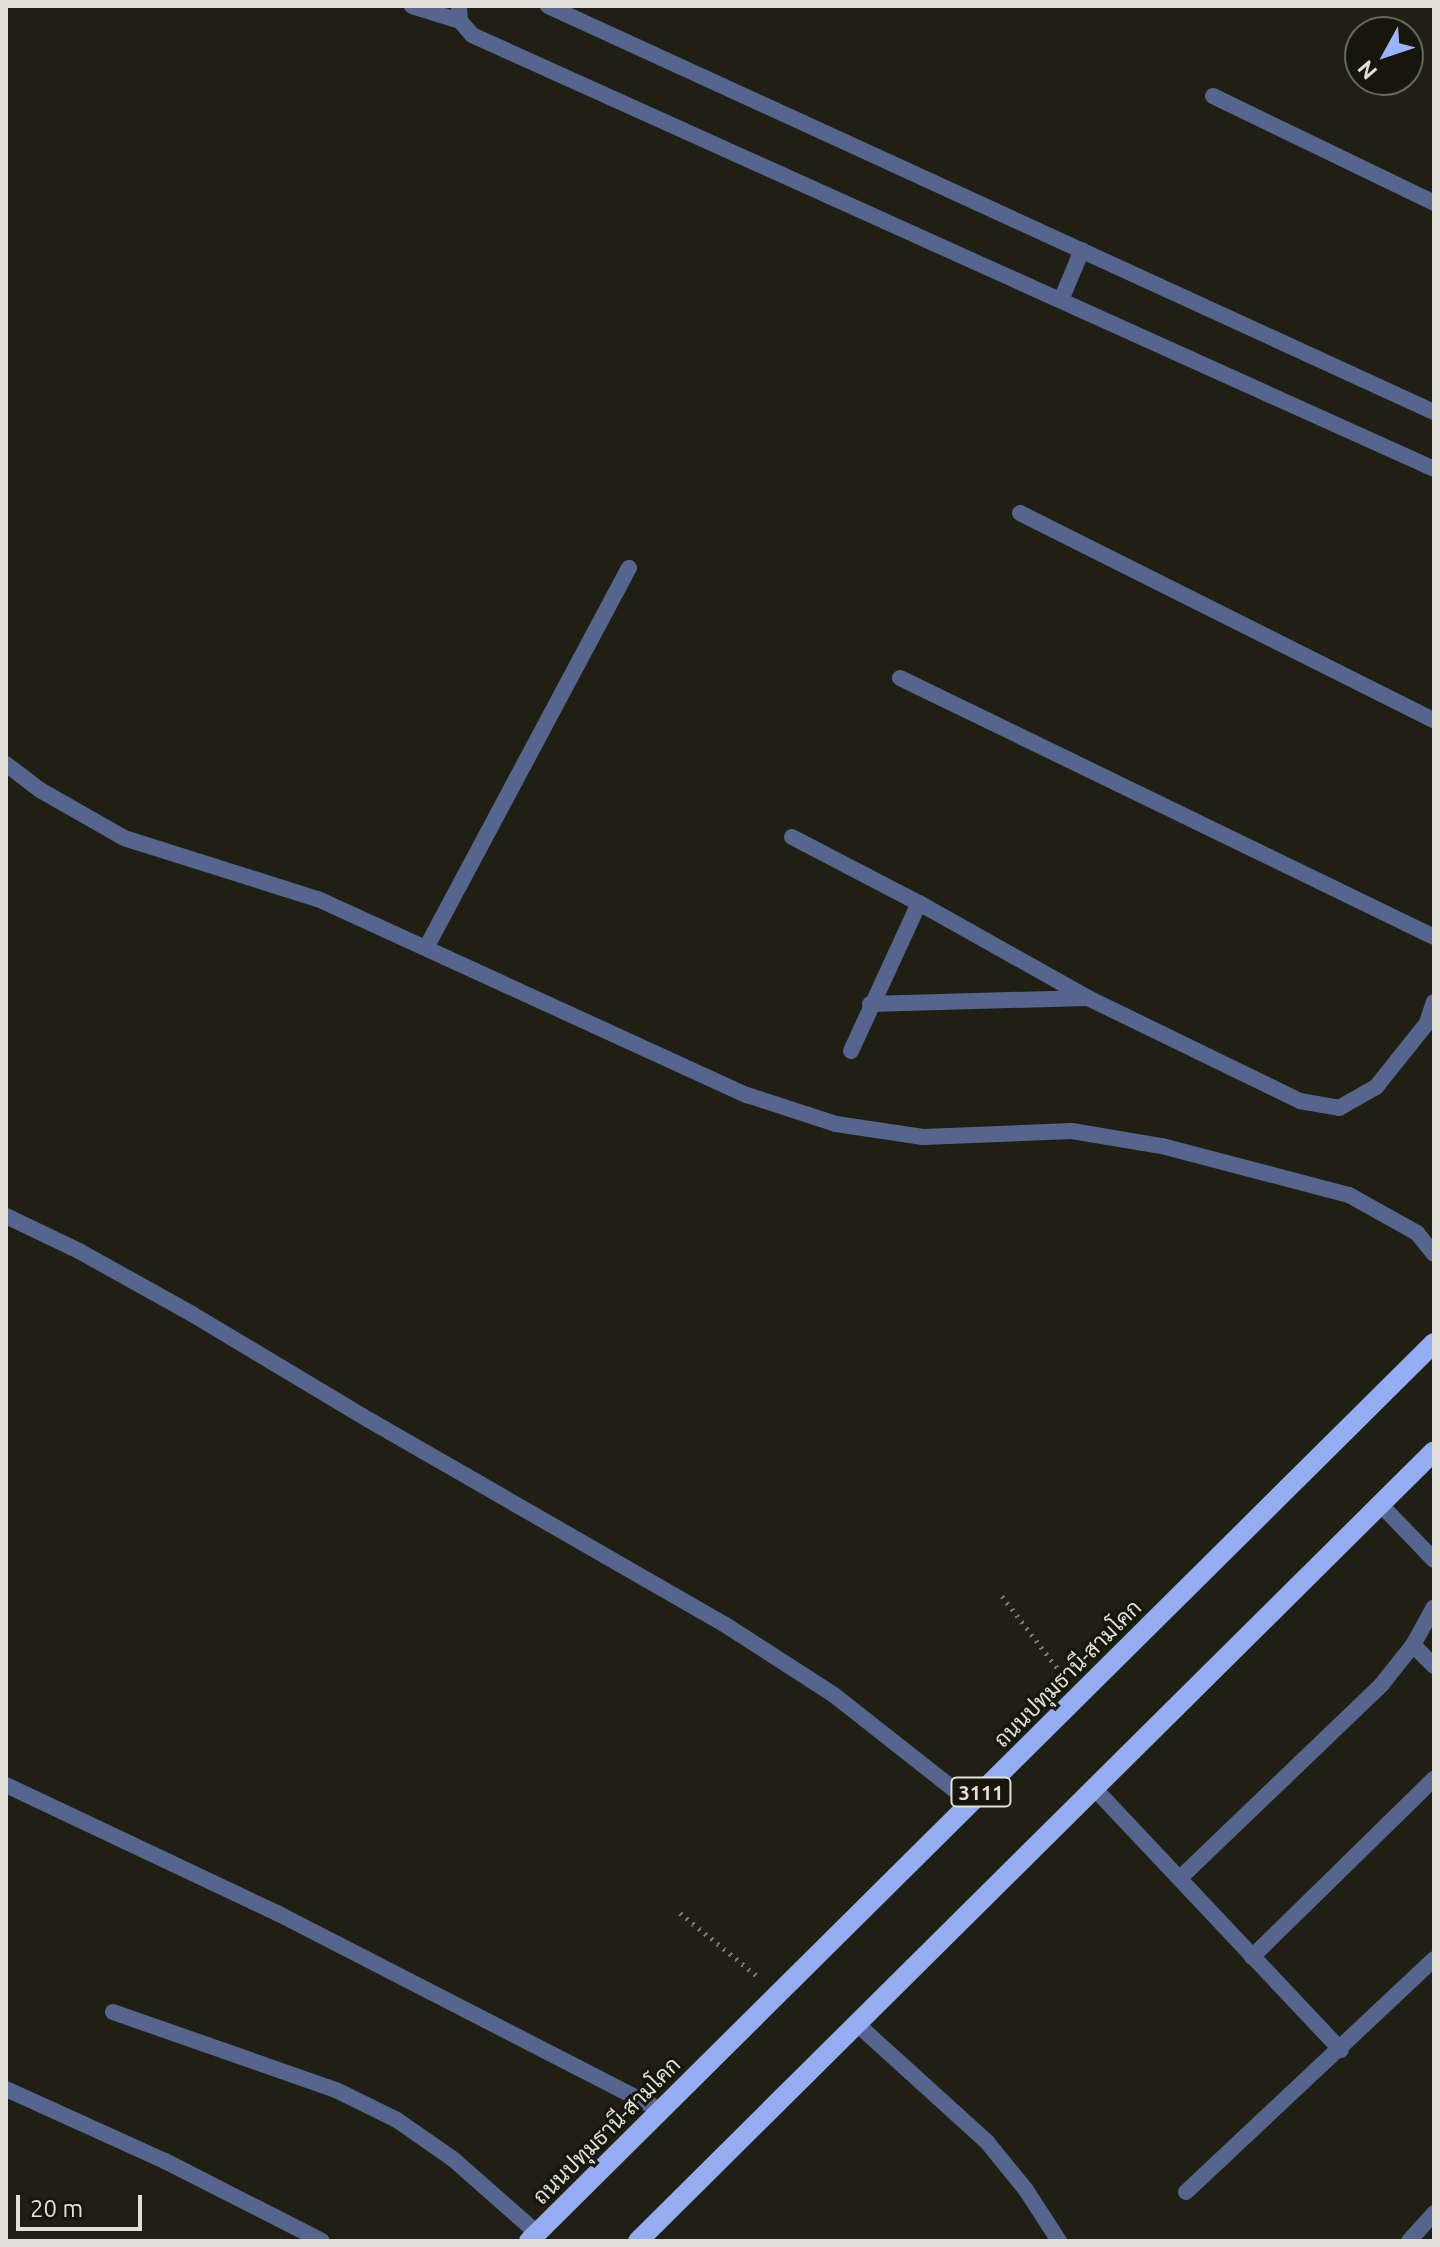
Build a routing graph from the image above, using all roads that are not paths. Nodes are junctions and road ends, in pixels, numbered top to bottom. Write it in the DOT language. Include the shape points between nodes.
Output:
graph roads {
  1 [pos="412,6"];
  2 [pos="548,6"];
  3 [pos="460,13"];
  4 [pos="1213,96"];
  5 [pos="1434,203"];
  6 [pos="1082,250"];
  7 [pos="1061,300"];
  8 [pos="1434,412"];
  9 [pos="1434,469"];
  10 [pos="1020,513"];
  11 [pos="629,568"];
  12 [pos="900,678"];
  13 [pos="1434,720"];
  14 [pos="6,764"];
  15 [pos="792,837"];
  16 [pos="919,903"];
  17 [pos="1434,937"];
  18 [pos="426,948"];
  19 [pos="1088,998"];
  20 [pos="1434,1002"];
  21 [pos="870,1004"];
  22 [pos="851,1051"];
  23 [pos="6,1216"];
  24 [pos="1434,1254"];
  25 [pos="1434,1343"];
  26 [pos="1434,1451"];
  27 [pos="1380,1504"];
  28 [pos="1434,1560"];
  29 [pos="1434,1607"];
  30 [pos="1413,1645"];
  31 [pos="1434,1666"];
  32 [pos="1434,1779"];
  33 [pos="6,1785"];
  34 [pos="1094,1788"];
  35 [pos="971,1803"];
  36 [pos="1180,1878"];
  37 [pos="1252,1957"];
  38 [pos="1434,1959"];
  39 [pos="113,2012"];
  40 [pos="857,2024"];
  41 [pos="1341,2050"];
  42 [pos="6,2089"];
  43 [pos="660,2110"];
  44 [pos="1186,2192"];
  45 [pos="1434,2213"];
  46 [pos="533,2237"];
  47 [pos="322,2241"];
  48 [pos="638,2241"];
  49 [pos="1059,2241"];
  50 [pos="1409,2241"];
  1 -- 3 [label="street"];
  2 -- 6 [label="street"];
  3 -- 7 [label="street" via="472,35"];
  4 -- 5 [label="street"];
  6 -- 7 [label="street"];
  6 -- 8 [label="street"];
  7 -- 9 [label="street"];
  10 -- 13 [label="street"];
  11 -- 18 [label="street"];
  12 -- 17 [label="street"];
  14 -- 18 [label="street" via="124,838 318,899"];
  15 -- 16 [label="street"];
  16 -- 19 [label="street"];
  16 -- 21 [label="street"];
  18 -- 24 [label="street" via="747,1095 836,1124 923,1137 1072,1131 1162,1146 1349,1195 1417,1233"];
  19 -- 20 [label="street" via="1300,1101 1339,1108 1376,1087 1427,1023"];
  19 -- 21 [label="street"];
  21 -- 22 [label="street"];
  23 -- 35 [label="street" via="192,1314 724,1624 834,1695"];
  25 -- 35 [label="main road, ถนนปทุมธานี-สามโคก / 3111"];
  26 -- 27 [label="main road"];
  27 -- 28 [label="street"];
  27 -- 34 [label="main road"];
  29 -- 30 [label="street"];
  30 -- 31 [label="street"];
  30 -- 36 [label="street" via="1382,1684"];
  32 -- 37 [label="street"];
  33 -- 43 [label="street" via="279,1914"];
  34 -- 36 [label="street"];
  34 -- 40 [label="main road"];
  35 -- 43 [label="main road, ถนนปทุมธานี-สามโคก / 3111"];
  36 -- 37 [label="street"];
  37 -- 41 [label="street"];
  38 -- 41 [label="street"];
  39 -- 46 [label="street" via="336,2090 397,2120 453,2159"];
  40 -- 48 [label="main road"];
  40 -- 49 [label="street" via="987,2142"];
  41 -- 44 [label="street"];
  42 -- 47 [label="street" via="165,2161"];
  43 -- 46 [label="main road, ถนนปทุมธานี-สามโคก / 3111"];
  45 -- 50 [label="street"];
}
